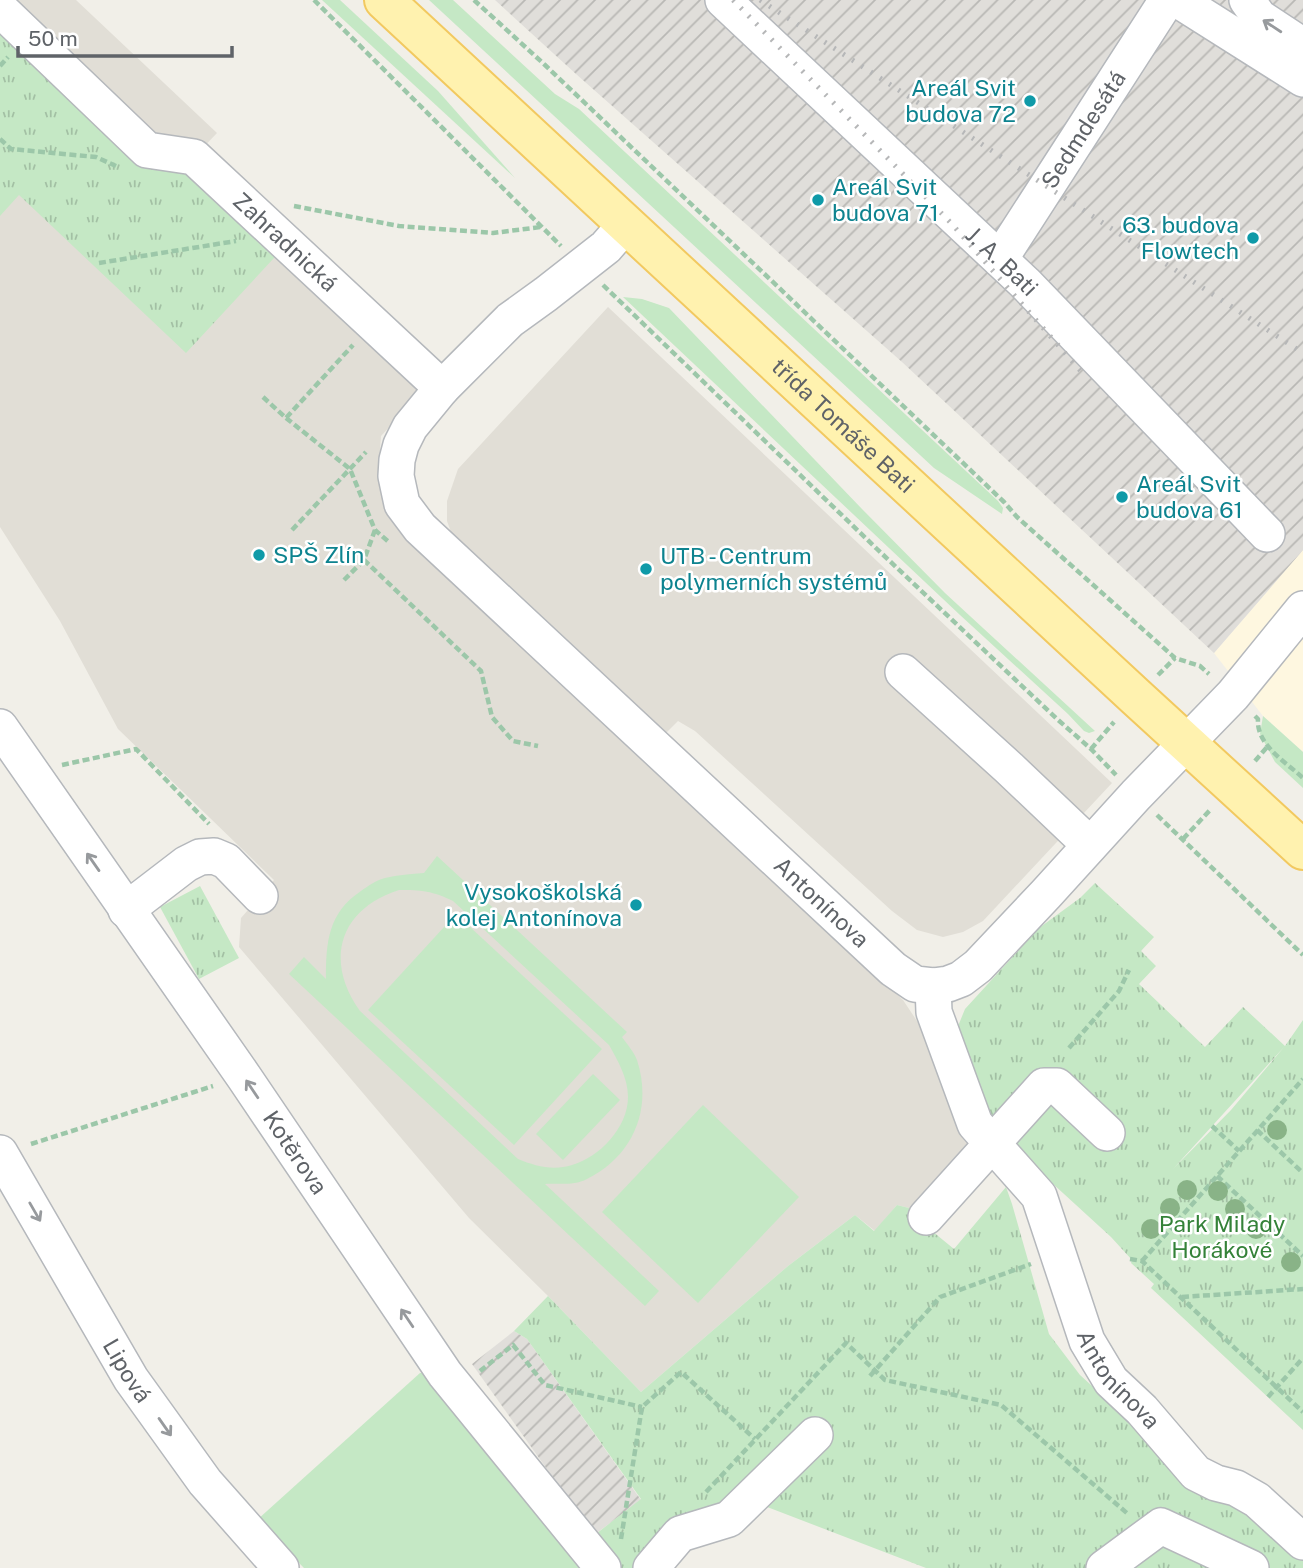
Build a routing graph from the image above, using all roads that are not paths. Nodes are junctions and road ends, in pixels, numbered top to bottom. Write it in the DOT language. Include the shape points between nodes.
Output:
graph roads {
  1 [pos="384,0"];
  2 [pos="723,0"];
  3 [pos="1167,0"];
  4 [pos="1178,0"];
  5 [pos="1247,0"];
  6 [pos="0,9"];
  7 [pos="1303,46"];
  8 [pos="1303,79"];
  9 [pos="626,224"];
  10 [pos="1000,259"];
  11 [pos="442,387"];
  12 [pos="1267,534"];
  13 [pos="1303,609"];
  14 [pos="903,672"];
  15 [pos="0,727"];
  16 [pos="1186,743"];
  17 [pos="1090,845"];
  18 [pos="1303,850"];
  19 [pos="260,897"];
  20 [pos="126,910"];
  21 [pos="933,986"];
  22 [pos="1107,1133"];
  23 [pos="992,1143"];
  24 [pos="0,1154"];
  25 [pos="926,1217"];
  26 [pos="815,1435"];
  27 [pos="1303,1542"];
  28 [pos="611,1557"];
  29 [pos="281,1568"];
  30 [pos="651,1568"];
  31 [pos="1104,1568"];
  32 [pos="1251,1568"];
  1 -- 9 [label="main road, třída Tomáše Bati"];
  2 -- 10 [label="street, J. A. Bati"];
  3 -- 10 [label="street, Sedmdesátá"];
  4 -- 8 [label="street"];
  7 -- 5 [label="street, one-way" via="1259,17"];
  6 -- 11 [label="street, Zahradnická" via="147,150 194,158 283,221 373,324"];
  9 -- 11 [label="street" via="606,247 510,320"];
  9 -- 16 [label="main road, třída Tomáše Bati"];
  10 -- 12 [label="street, J. A. Bati"];
  11 -- 21 [label="street, Antonínova" via="401,445 396,476 410,517 893,969 915,984"];
  13 -- 16 [label="street" via="1233,695"];
  14 -- 17 [label="street"];
  20 -- 15 [label="street, Kotěrova, one-way"];
  16 -- 17 [label="street"];
  16 -- 18 [label="main road, třída Tomáše Bati"];
  17 -- 21 [label="street" via="978,966 961,979"];
  19 -- 20 [label="street" via="226,861 200,857"];
  28 -- 20 [label="street, Kotěrova, one-way" via="452,1381"];
  21 -- 23 [label="street, Antonínova" via="934,1012 956,1075 975,1124"];
  22 -- 23 [label="street" via="1057,1086 1044,1086"];
  23 -- 25 [label="street"];
  23 -- 27 [label="street, Antonínova" via="1039,1196 1087,1341 1111,1381 1196,1474 1257,1500"];
  24 -- 29 [label="street, Lipová, one-way" via="131,1379 205,1482"];
  26 -- 30 [label="street" via="729,1519 680,1534"];
  31 -- 32 [label="street" via="1161,1526"];
}
